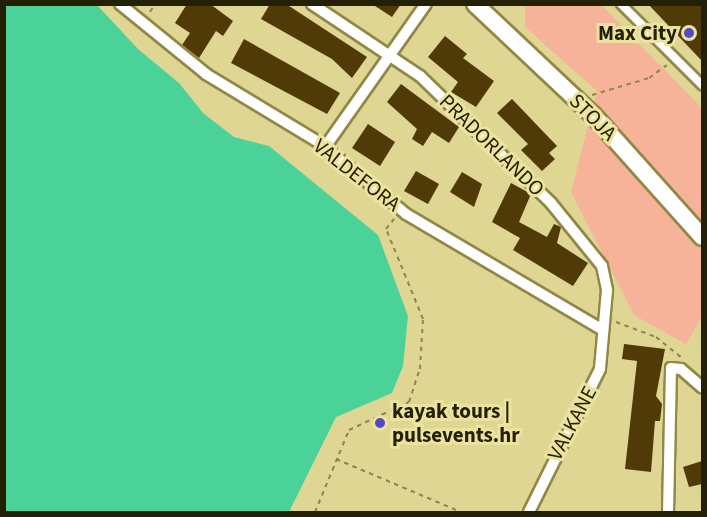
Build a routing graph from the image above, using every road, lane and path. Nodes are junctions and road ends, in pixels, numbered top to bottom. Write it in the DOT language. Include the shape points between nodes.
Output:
graph roads {
  1 [pos="120,4"];
  2 [pos="312,4"];
  3 [pos="426,4"];
  4 [pos="621,4"];
  5 [pos="485,8"];
  6 [pos="389,55"];
  7 [pos="676,59"];
  8 [pos="702,85"];
  9 [pos="589,96"];
  10 [pos="325,147"];
  11 [pos="400,210"];
  12 [pos="702,237"];
  13 [pos="605,317"];
  14 [pos="603,330"];
  15 [pos="681,369"];
  16 [pos="702,387"];
  17 [pos="336,459"];
  18 [pos="315,513"];
  19 [pos="461,513"];
  20 [pos="529,513"];
  21 [pos="668,513"];
  1 -- 10 [label="street, VALDEFORA" via="207,74"];
  2 -- 6 [label="street, PRADORLANDO"];
  3 -- 6 [label="street"];
  4 -- 7 [label="street"];
  5 -- 12 [label="main road, STOJA" via="594,116"];
  6 -- 10 [label="street"];
  6 -- 13 [label="street, PRADORLANDO" via="420,76 491,141 579,234 602,266 607,290"];
  7 -- 8 [label="street"];
  7 -- 9 [label="path" via="649,78"];
  10 -- 11 [label="street, VALDEFORA"];
  11 -- 14 [label="street, VALDEFORA"];
  11 -- 17 [label="path" via="386,229 423,319 420,369 409,402 349,430"];
  13 -- 14 [label="street, PRADORLANDO"];
  13 -- 15 [label="path" via="670,345 681,357"];
  14 -- 20 [label="street, VALKANE" via="600,369"];
  15 -- 16 [label="street"];
  15 -- 21 [label="street" via="671,368"];
  17 -- 18 [label="path"];
  17 -- 19 [label="path"];
}
